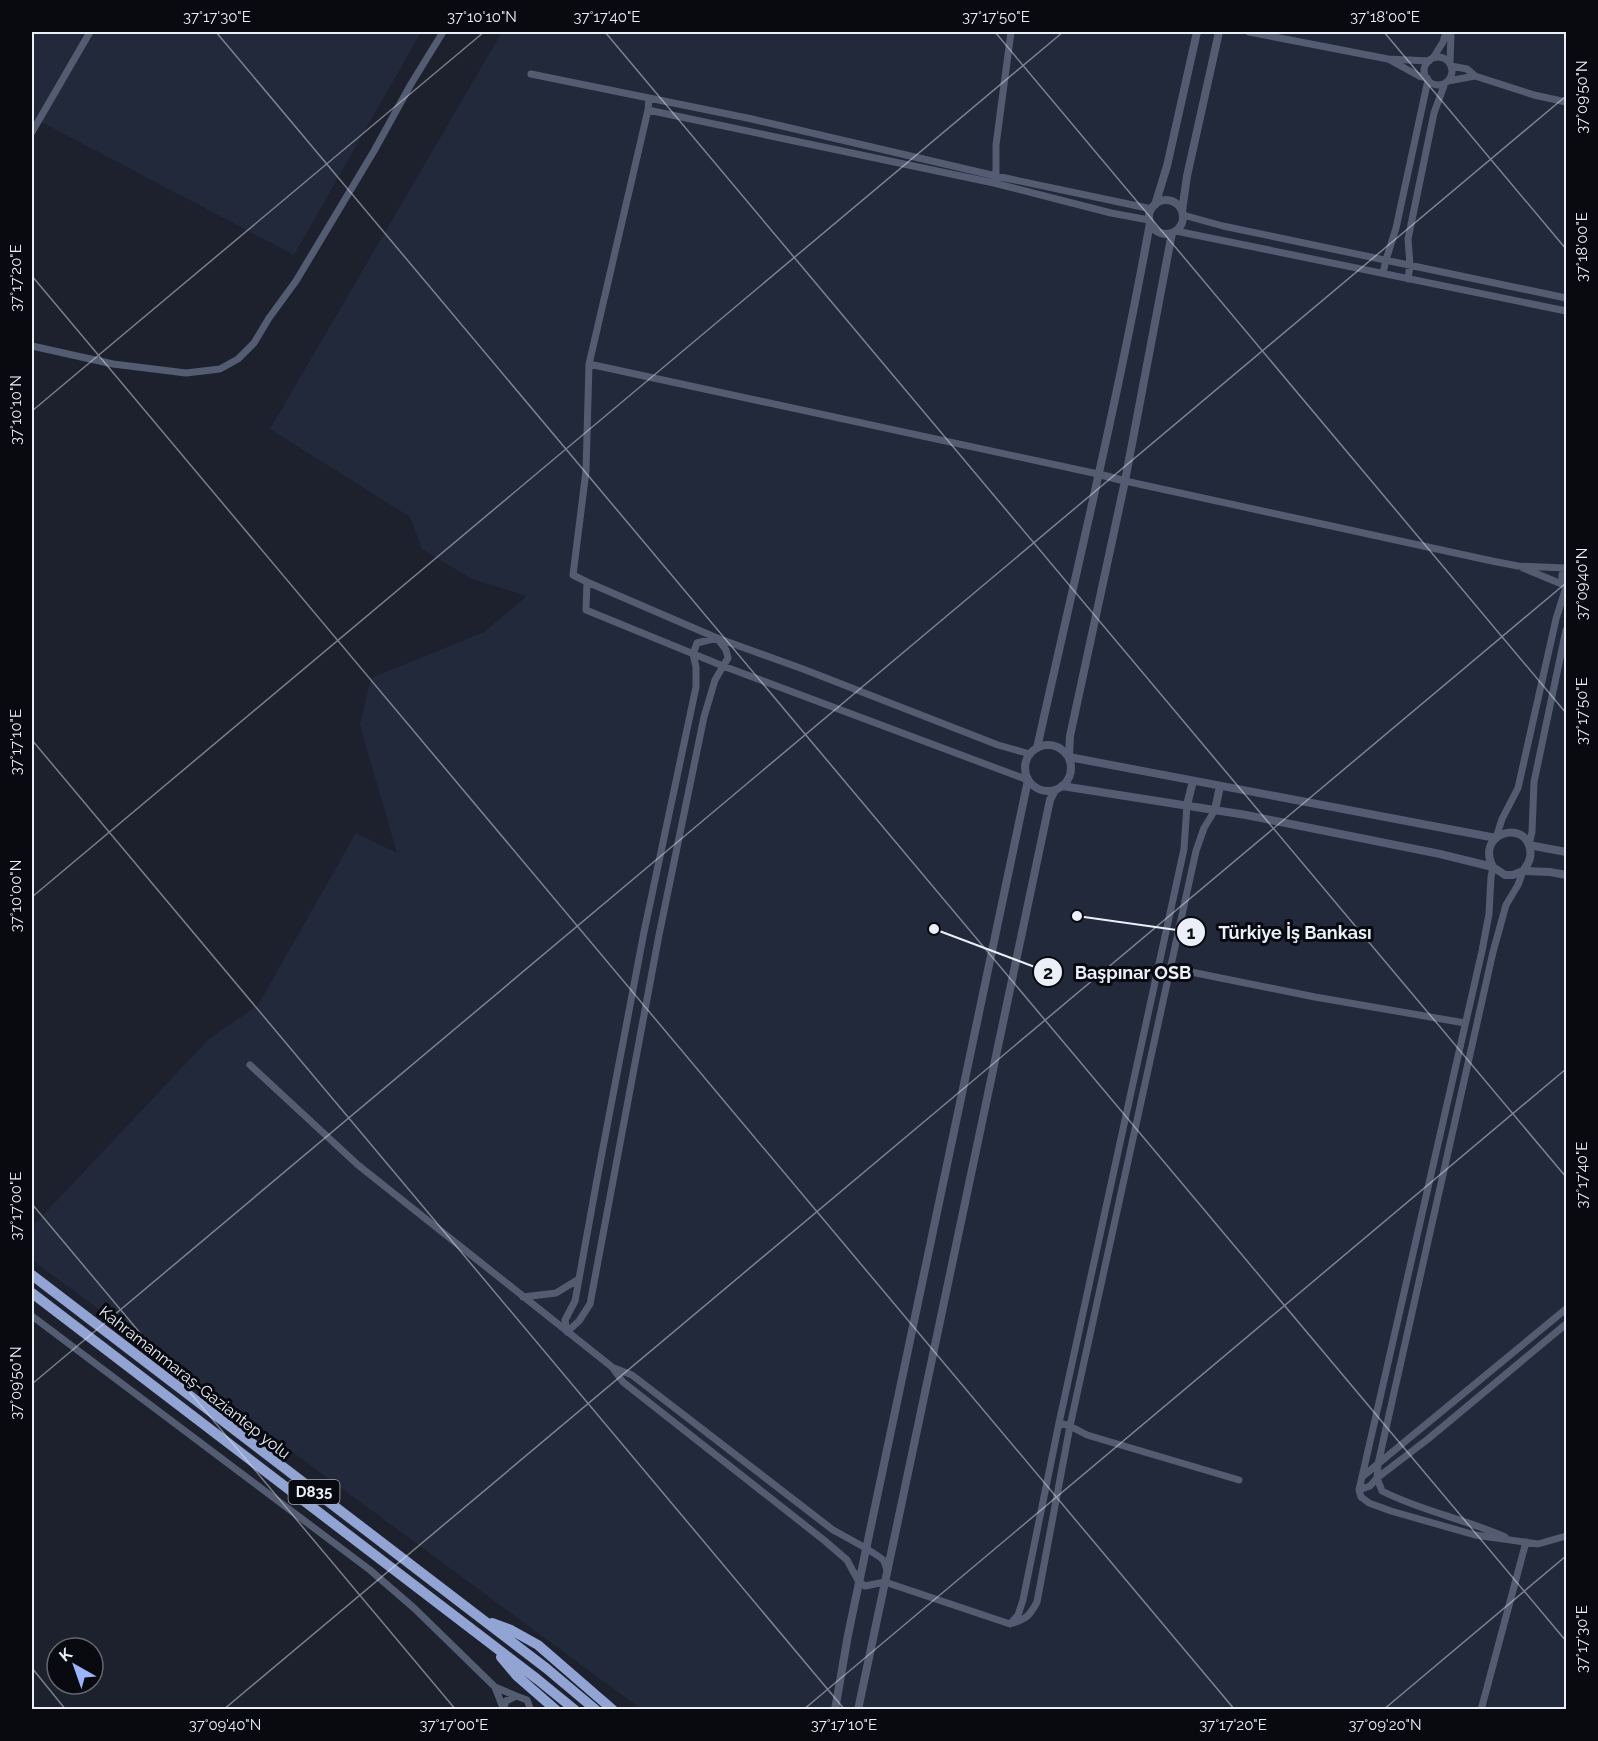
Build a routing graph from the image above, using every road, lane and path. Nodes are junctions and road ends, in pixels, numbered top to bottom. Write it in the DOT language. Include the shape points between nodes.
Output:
graph roads {
  1 [pos="90,32"];
  2 [pos="442,32"];
  3 [pos="1011,32"];
  4 [pos="1197,32"];
  5 [pos="1219,32"];
  6 [pos="1249,32"];
  7 [pos="1446,32"];
  8 [pos="1451,32"];
  9 [pos="1388,59"];
  10 [pos="1431,60"];
  11 [pos="1450,65"];
  12 [pos="531,74"];
  13 [pos="1474,76"];
  14 [pos="1427,79"];
  15 [pos="1446,82"];
  16 [pos="649,98"];
  17 [pos="1566,102"];
  18 [pos="648,110"];
  19 [pos="32,132"];
  20 [pos="995,179"];
  21 [pos="1153,207"];
  22 [pos="1182,213"];
  23 [pos="1150,221"];
  24 [pos="1174,232"];
  25 [pos="1386,260"];
  26 [pos="1410,265"];
  27 [pos="1383,273"];
  28 [pos="1455,275"];
  29 [pos="1408,279"];
  30 [pos="1453,288"];
  31 [pos="1528,291"];
  32 [pos="1566,298"];
  33 [pos="1526,302"];
  34 [pos="1566,311"];
  35 [pos="32,346"];
  36 [pos="589,364"];
  37 [pos="1098,474"];
  38 [pos="1125,481"];
  39 [pos="1518,566"];
  40 [pos="1566,568"];
  41 [pos="587,582"];
  42 [pos="1566,586"];
  43 [pos="1566,630"];
  44 [pos="717,639"];
  45 [pos="693,654"];
  46 [pos="723,666"];
  47 [pos="1033,751"];
  48 [pos="1069,757"];
  49 [pos="1028,780"];
  50 [pos="1193,782"];
  51 [pos="1220,786"];
  52 [pos="1058,788"];
  53 [pos="1187,806"];
  54 [pos="1215,810"];
  55 [pos="1496,838"];
  56 [pos="1529,845"];
  57 [pos="1566,852"];
  58 [pos="1493,867"];
  59 [pos="1522,871"];
  60 [pos="1566,875"];
  61 [pos="1171,968"];
  62 [pos="1157,975"];
  63 [pos="1466,1023"];
  64 [pos="250,1065"];
  65 [pos="1136,1071"];
  66 [pos="1148,1074"];
  67 [pos="1108,1203"];
  68 [pos="1119,1205"];
  69 [pos="32,1275"];
  70 [pos="579,1279"];
  71 [pos="32,1293"];
  72 [pos="522,1297"];
  73 [pos="1566,1309"];
  74 [pos="32,1316"];
  75 [pos="1566,1324"];
  76 [pos="567,1332"];
  77 [pos="612,1367"];
  78 [pos="1059,1423"];
  79 [pos="1070,1426"];
  80 [pos="1378,1464"];
  81 [pos="1361,1478"];
  82 [pos="1377,1478"];
  83 [pos="1239,1480"];
  84 [pos="768,1481"];
  85 [pos="1370,1486"];
  86 [pos="761,1490"];
  87 [pos="1359,1490"];
  88 [pos="1382,1491"];
  89 [pos="1566,1536"];
  90 [pos="1515,1541"];
  91 [pos="1526,1542"];
  92 [pos="866,1550"];
  93 [pos="887,1572"];
  94 [pos="859,1582"];
  95 [pos="885,1582"];
  96 [pos="477,1617"];
  97 [pos="1010,1624"];
  98 [pos="484,1639"];
  99 [pos="495,1687"];
  100 [pos="516,1696"];
  101 [pos="532,1708"];
  102 [pos="503,1709"];
  103 [pos="556,1710"];
  104 [pos="575,1710"];
  105 [pos="596,1710"];
  106 [pos="613,1710"];
  107 [pos="835,1710"];
  108 [pos="858,1710"];
  109 [pos="1481,1710"];
  1 -- 19 [label="street"];
  2 -- 35 [label="street" via="296,281 254,343 238,359 220,369 186,374 113,364"];
  3 -- 20 [label="street"];
  4 -- 21 [label="street" via="1167,166"];
  5 -- 22 [label="street"];
  6 -- 9 [label="street"];
  7 -- 10 [label="street"];
  8 -- 11 [label="street"];
  9 -- 10 [label="street"];
  9 -- 14 [label="street"];
  10 -- 11 [label="street" via="1441,58"];
  10 -- 14 [label="street" via="1425,71"];
  11 -- 13 [label="street" via="1467,69"];
  11 -- 15 [label="street" via="1452,74"];
  12 -- 16 [label="street"];
  13 -- 15 [label="street"];
  13 -- 17 [label="street"];
  14 -- 15 [label="street" via="1436,84"];
  14 -- 25 [label="street"];
  15 -- 26 [label="street" via="1434,113 1408,239"];
  16 -- 18 [label="street"];
  16 -- 20 [label="street" via="752,119"];
  18 -- 20 [label="street"];
  18 -- 36 [label="street"];
  20 -- 21 [label="street"];
  20 -- 23 [label="street"];
  21 -- 22 [label="street" via="1170,201"];
  21 -- 23 [label="street"];
  22 -- 24 [label="street" via="1182,224"];
  22 -- 25 [label="street" via="1223,226"];
  23 -- 24 [label="street" via="1157,231"];
  23 -- 37 [label="street"];
  24 -- 27 [label="street"];
  24 -- 38 [label="street"];
  25 -- 26 [label="street"];
  25 -- 27 [label="street"];
  26 -- 28 [label="street"];
  26 -- 29 [label="street"];
  27 -- 29 [label="street"];
  28 -- 30 [label="street"];
  28 -- 31 [label="street"];
  29 -- 30 [label="street"];
  30 -- 33 [label="street"];
  31 -- 32 [label="street"];
  31 -- 33 [label="street"];
  33 -- 34 [label="street"];
  36 -- 37 [label="street"];
  36 -- 41 [label="street" via="586,471 573,575"];
  37 -- 38 [label="street"];
  37 -- 47 [label="street"];
  38 -- 39 [label="street"];
  38 -- 48 [label="street" via="1070,736"];
  39 -- 40 [label="street"];
  39 -- 42 [label="street"];
  40 -- 42 [label="street" via="1562,576"];
  41 -- 44 [label="street"];
  41 -- 45 [label="street" via="586,610"];
  42 -- 55 [label="street" via="1518,788"];
  43 -- 56 [label="street" via="1534,782"];
  44 -- 45 [label="street" via="697,643"];
  44 -- 46 [label="street" via="728,658"];
  44 -- 47 [label="street" via="998,745"];
  45 -- 46 [label="street"];
  45 -- 70 [label="street" via="696,687 644,932"];
  46 -- 49 [label="street"];
  46 -- 76 [label="street" via="715,680 702,728 590,1304"];
  47 -- 48 [label="street" via="1044,745 1054,746"];
  47 -- 49 [label="street" via="1026,762"];
  48 -- 50 [label="street"];
  48 -- 52 [label="street" via="1071,772"];
  49 -- 52 [label="street" via="1043,790"];
  49 -- 92 [label="street"];
  50 -- 51 [label="street"];
  50 -- 53 [label="street"];
  51 -- 54 [label="street"];
  51 -- 55 [label="street"];
  52 -- 53 [label="street"];
  52 -- 93 [label="street" via="1048,812"];
  53 -- 54 [label="street"];
  53 -- 62 [label="street" via="1184,849"];
  54 -- 58 [label="street"];
  54 -- 61 [label="street" via="1196,851"];
  55 -- 56 [label="street" via="1513,833"];
  55 -- 58 [label="street" via="1489,850"];
  56 -- 57 [label="street"];
  56 -- 59 [label="street" via="1530,861"];
  58 -- 59 [label="street" via="1505,874"];
  58 -- 63 [label="street" via="1489,914"];
  59 -- 60 [label="street"];
  59 -- 80 [label="street" via="1506,905 1493,951"];
  61 -- 62 [label="street"];
  61 -- 63 [label="street"];
  61 -- 66 [label="street"];
  62 -- 65 [label="street"];
  63 -- 81 [label="street"];
  64 -- 72 [label="street" via="358,1165"];
  65 -- 66 [label="street"];
  65 -- 67 [label="street"];
  66 -- 68 [label="street"];
  67 -- 68 [label="street"];
  67 -- 78 [label="street"];
  68 -- 79 [label="street"];
  69 -- 96 [label="highway, Kahramanmaraş-Gaziantep yolu / D835"];
  70 -- 72 [label="street" via="556,1293"];
  70 -- 76 [label="street" via="575,1301 565,1320"];
  71 -- 98 [label="highway, Kahramanmaraş-Gaziantep yolu / D835"];
  72 -- 76 [label="street"];
  73 -- 80 [label="street"];
  74 -- 99 [label="street" via="370,1570"];
  75 -- 82 [label="street"];
  76 -- 77 [label="street"];
  77 -- 84 [label="street" via="632,1375"];
  77 -- 86 [label="street" via="623,1382"];
  78 -- 79 [label="street"];
  78 -- 97 [label="street" via="1023,1600"];
  79 -- 83 [label="street" via="1087,1435"];
  79 -- 97 [label="street" via="1037,1602 1030,1615"];
  80 -- 81 [label="street"];
  80 -- 82 [label="street"];
  81 -- 87 [label="street"];
  82 -- 85 [label="street"];
  82 -- 88 [label="street"];
  84 -- 86 [label="street"];
  84 -- 92 [label="street"];
  85 -- 87 [label="street"];
  85 -- 88 [label="street"];
  86 -- 94 [label="street" via="847,1560"];
  87 -- 90 [label="street" via="1360,1497 1369,1503 1391,1511"];
  88 -- 90 [label="street"];
  89 -- 91 [label="street" via="1538,1544"];
  90 -- 91 [label="street"];
  91 -- 109 [label="street"];
  92 -- 93 [label="street" via="884,1561"];
  92 -- 94 [label="street"];
  93 -- 95 [label="street"];
  94 -- 95 [label="street" via="865,1586"];
  94 -- 107 [label="street"];
  95 -- 97 [label="street"];
  95 -- 108 [label="street"];
  96 -- 105 [label="highway, Kahramanmaraş-Gaziantep yolu / D835"];
  96 -- 106 [label="highway" via="538,1645"];
  98 -- 103 [label="highway" via="517,1676"];
  98 -- 104 [label="highway, Kahramanmaraş-Gaziantep yolu / D835"];
  99 -- 100 [label="street"];
  99 -- 102 [label="street"];
  100 -- 101 [label="street"];
  100 -- 102 [label="street" via="509,1698"];
}
